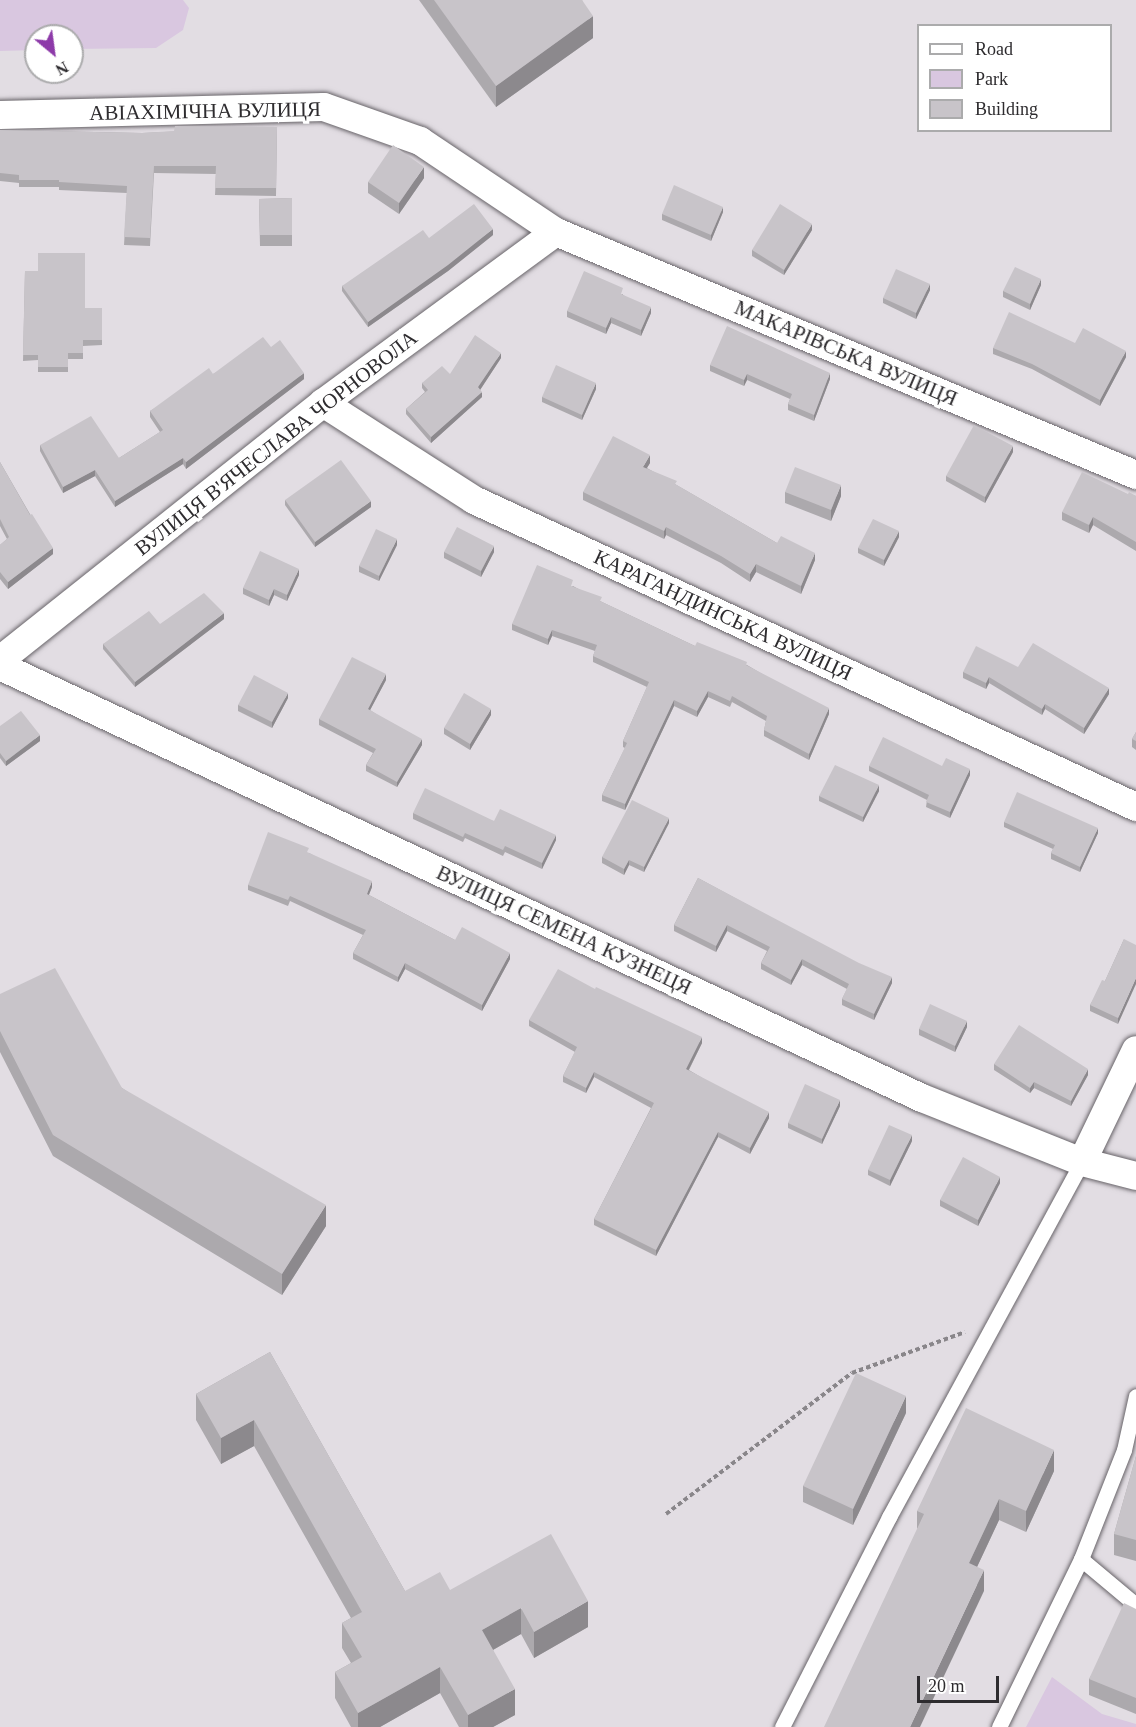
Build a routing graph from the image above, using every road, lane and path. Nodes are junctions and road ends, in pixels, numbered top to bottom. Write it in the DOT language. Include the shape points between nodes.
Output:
graph roads {
  1 [pos="0,116"];
  2 [pos="556,232"];
  3 [pos="322,403"];
  4 [pos="1136,475"];
  5 [pos="0,660"];
  6 [pos="0,666"];
  7 [pos="1136,807"];
  8 [pos="1136,1050"];
  9 [pos="1082,1162"];
  10 [pos="1136,1176"];
  11 [pos="995,1321"];
  12 [pos="1136,1396"];
  13 [pos="666,1514"];
  14 [pos="1081,1559"];
  15 [pos="1136,1605"];
  16 [pos="782,1727"];
  17 [pos="999,1727"];
  1 -- 2 [label="street, АВІАХІМІЧНА ВУЛИЦЯ" via="324,107 420,141"];
  2 -- 3 [label="street, ВУЛИЦЯ В'ЯЧЕСЛАВА ЧОРНОВОЛА"];
  2 -- 4 [label="street, МАКАРІВСЬКА ВУЛИЦЯ"];
  3 -- 5 [label="street, ВУЛИЦЯ В'ЯЧЕСЛАВА ЧОРНОВОЛА"];
  3 -- 7 [label="street, КАРАГАНДИНСЬКА ВУЛИЦЯ" via="474,500"];
  6 -- 9 [label="street, ВУЛИЦЯ СЕМЕНА КУЗНЕЦЯ" via="922,1098"];
  8 -- 9 [label="street"];
  9 -- 10 [label="street, ВУЛИЦЯ СЕМЕНА КУЗНЕЦЯ"];
  9 -- 11 [label="lane"];
  11 -- 13 [label="path" via="852,1373"];
  11 -- 16 [label="lane"];
  12 -- 14 [label="lane" via="1124,1450"];
  14 -- 15 [label="lane"];
  14 -- 17 [label="lane"];
}
